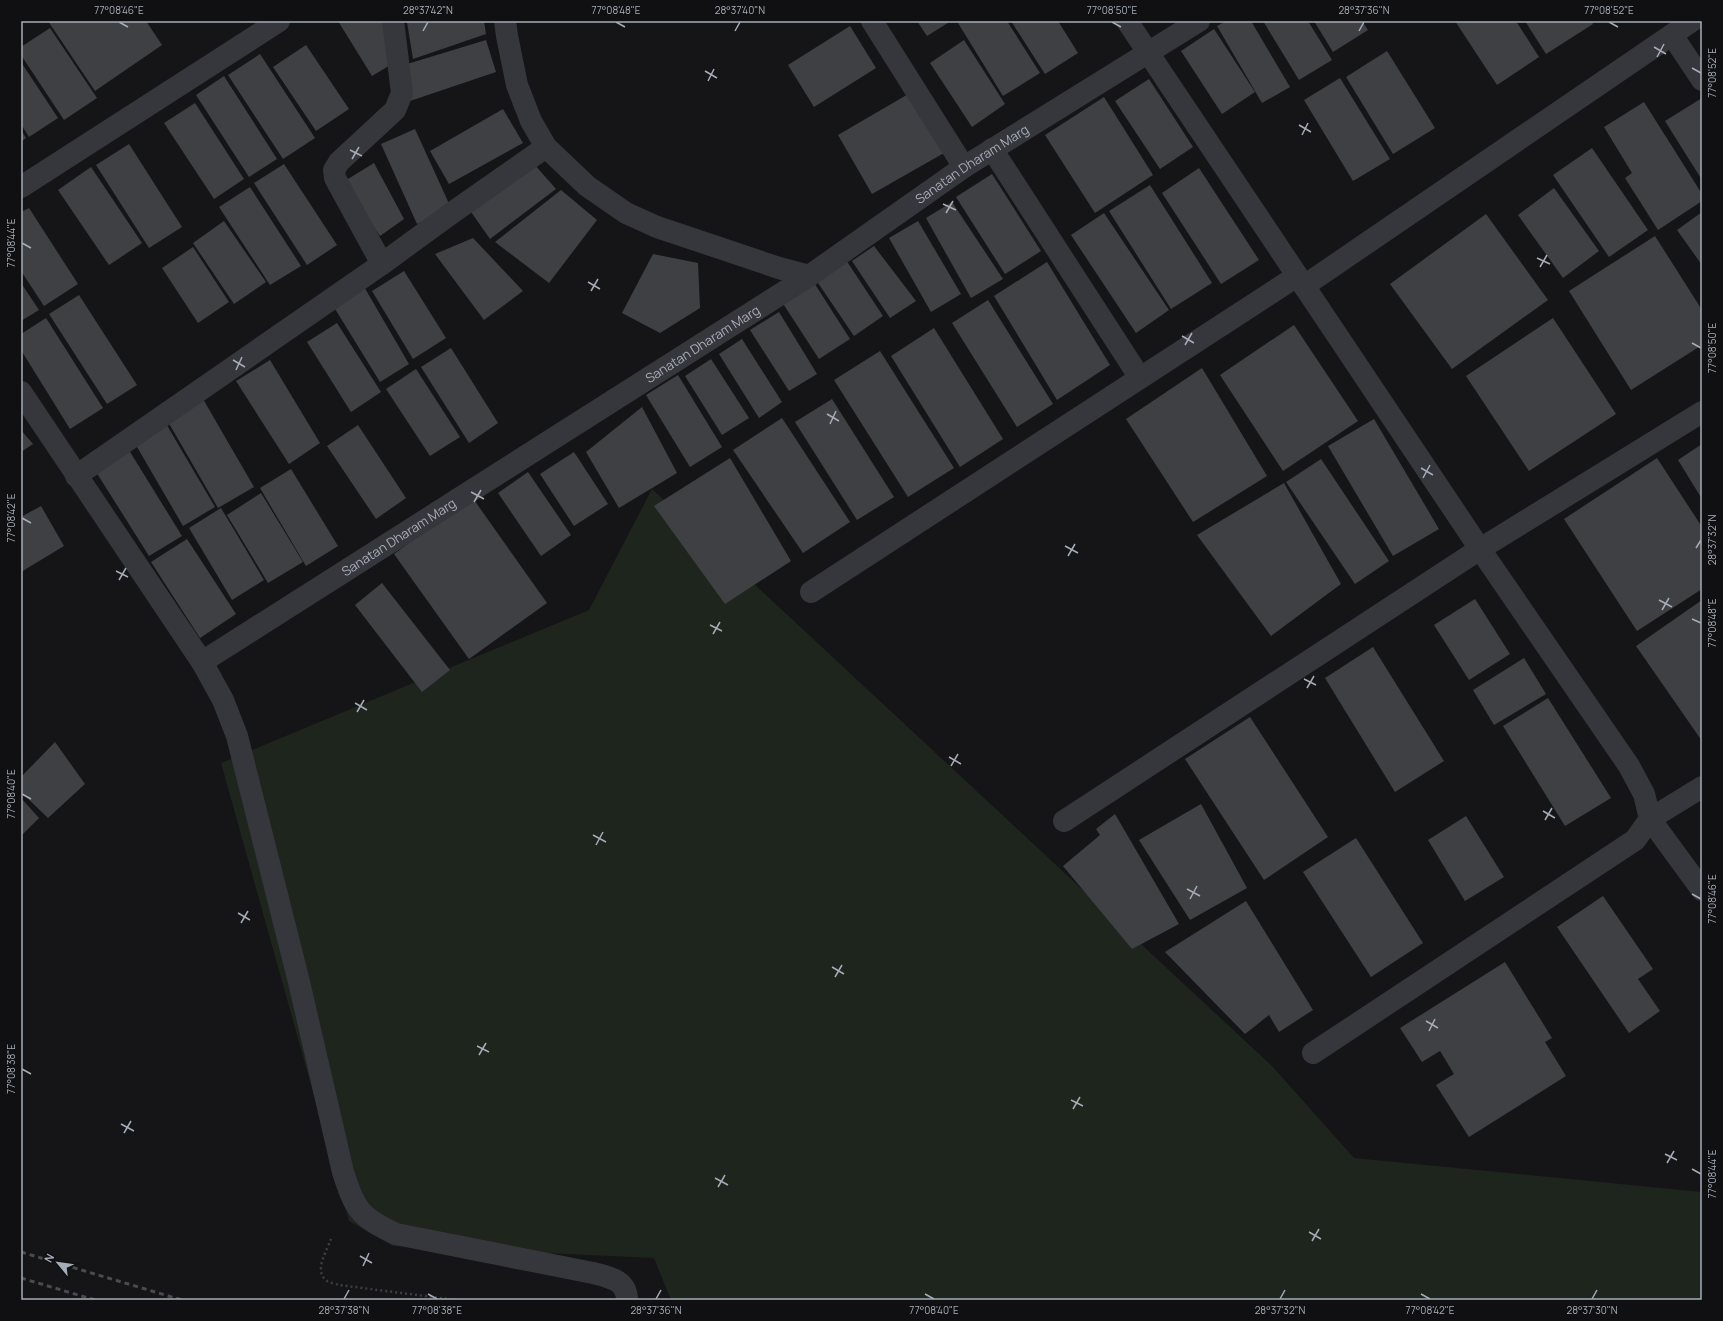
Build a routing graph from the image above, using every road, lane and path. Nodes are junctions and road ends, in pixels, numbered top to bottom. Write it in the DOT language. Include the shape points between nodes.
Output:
graph roads {
  1 [pos="279,21"];
  2 [pos="393,21"];
  3 [pos="505,21"];
  4 [pos="872,21"];
  5 [pos="1127,21"];
  6 [pos="1199,21"];
  7 [pos="1692,21"];
  8 [pos="1672,35"];
  9 [pos="1148,54"];
  10 [pos="1702,80"];
  11 [pos="546,147"];
  12 [pos="992,149"];
  13 [pos="964,167"];
  14 [pos="21,186"];
  15 [pos="382,264"];
  16 [pos="809,276"];
  17 [pos="1300,281"];
  18 [pos="1140,378"];
  19 [pos="21,392"];
  20 [pos="1702,412"];
  21 [pos="76,476"];
  22 [pos="1480,549"];
  23 [pos="811,592"];
  24 [pos="202,662"];
  25 [pos="1702,787"];
  26 [pos="1650,820"];
  27 [pos="1064,821"];
  28 [pos="1702,890"];
  29 [pos="1313,1053"];
  30 [pos="331,1239"];
  31 [pos="456,1300"];
  32 [pos="627,1300"];
  1 -- 14 [label="street"];
  2 -- 15 [label="street" via="402,93 400,100 395,110 339,162 334,170 335,178"];
  3 -- 11 [label="street" via="517,85 531,121"];
  4 -- 13 [label="street"];
  5 -- 9 [label="street"];
  6 -- 9 [label="street, Sanatan Dharam Marg"];
  7 -- 8 [label="street"];
  8 -- 10 [label="street"];
  8 -- 17 [label="street"];
  9 -- 12 [label="street, Sanatan Dharam Marg"];
  9 -- 17 [label="street"];
  11 -- 15 [label="street"];
  11 -- 16 [label="street" via="587,186 626,213 684,238"];
  12 -- 13 [label="street, Sanatan Dharam Marg"];
  12 -- 18 [label="street"];
  13 -- 16 [label="street, Sanatan Dharam Marg"];
  15 -- 21 [label="street"];
  16 -- 24 [label="street, Sanatan Dharam Marg"];
  17 -- 18 [label="street"];
  17 -- 22 [label="street"];
  18 -- 23 [label="street"];
  19 -- 21 [label="street"];
  20 -- 22 [label="street"];
  21 -- 24 [label="street"];
  22 -- 26 [label="street" via="1629,766 1644,794"];
  22 -- 27 [label="street"];
  24 -- 32 [label="street" via="237,736 299,982 342,1172 350,1195 361,1214 396,1234 615,1279 623,1286"];
  25 -- 26 [label="street"];
  26 -- 28 [label="street"];
  26 -- 29 [label="street" via="1635,840"];
  30 -- 31 [label="path" via="321,1266 321,1274 327,1281 339,1285"];
}
